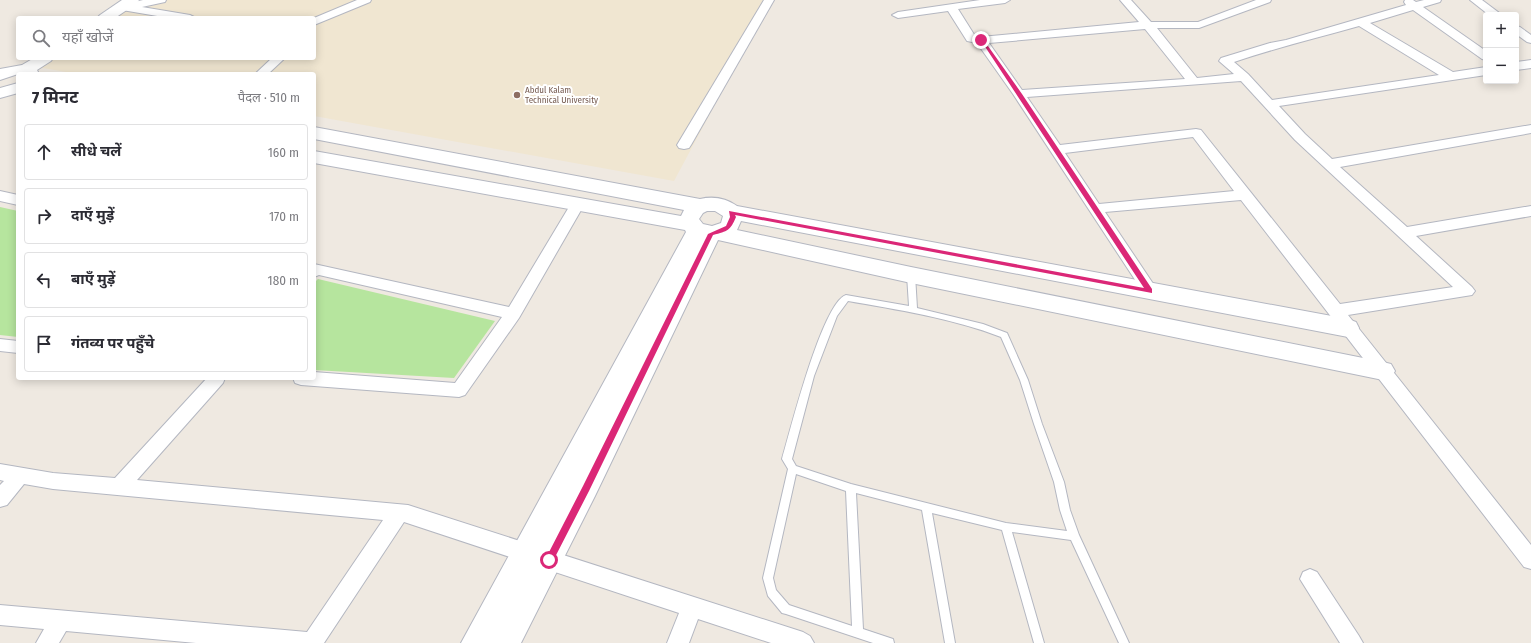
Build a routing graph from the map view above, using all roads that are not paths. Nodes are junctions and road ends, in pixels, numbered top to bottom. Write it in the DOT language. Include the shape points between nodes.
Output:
graph roads {
  1 [pos="161,0"];
  2 [pos="366,0"];
  3 [pos="769,0"];
  4 [pos="1005,0"];
  5 [pos="1125,0"];
  6 [pos="1238,0"];
  7 [pos="1266,0"];
  8 [pos="1436,0"];
  9 [pos="1475,0"];
  10 [pos="125,2"];
  11 [pos="948,3"];
  12 [pos="1411,3"];
  13 [pos="1249,6"];
  14 [pos="1492,12"];
  15 [pos="898,15"];
  16 [pos="108,16"];
  17 [pos="182,16"];
  18 [pos="316,21"];
  19 [pos="1362,22"];
  20 [pos="1148,25"];
  21 [pos="1519,31"];
  22 [pos="981,40"];
  23 [pos="1531,40"];
  24 [pos="1483,54"];
  25 [pos="43,60"];
  26 [pos="277,60"];
  27 [pos="1531,64"];
  28 [pos="1519,66"];
  29 [pos="1483,71"];
  30 [pos="16,72"];
  31 [pos="29,72"];
  32 [pos="263,72"];
  33 [pos="2,73"];
  34 [pos="1450,76"];
  35 [pos="1244,77"];
  36 [pos="1194,82"];
  37 [pos="1019,94"];
  38 [pos="1270,104"];
  39 [pos="1531,129"];
  40 [pos="316,133"];
  41 [pos="684,145"];
  42 [pos="1056,150"];
  43 [pos="316,157"];
  44 [pos="1330,164"];
  45 [pos="1244,195"];
  46 [pos="0,196"];
  47 [pos="16,200"];
  48 [pos="577,205"];
  49 [pos="700,206"];
  50 [pos="1095,209"];
  51 [pos="1531,211"];
  52 [pos="731,212"];
  53 [pos="704,230"];
  54 [pos="1404,233"];
  55 [pos="316,269"];
  56 [pos="911,275"];
  57 [pos="1150,291"];
  58 [pos="913,310"];
  59 [pos="1336,311"];
  60 [pos="513,314"];
  61 [pos="1348,328"];
  62 [pos="0,345"];
  63 [pos="16,347"];
  64 [pos="1383,371"];
  65 [pos="316,379"];
  66 [pos="215,380"];
  67 [pos="793,469"];
  68 [pos="0,472"];
  69 [pos="20,475"];
  70 [pos="119,487"];
  71 [pos="851,488"];
  72 [pos="0,499"];
  73 [pos="926,506"];
  74 [pos="399,513"];
  75 [pos="1006,527"];
  76 [pos="1074,536"];
  77 [pos="525,553"];
  78 [pos="549,560"];
  79 [pos="1531,560"];
  80 [pos="1310,579"];
  81 [pos="692,607"];
  82 [pos="0,615"];
  83 [pos="62,621"];
  84 [pos="858,633"];
  85 [pos="213,639"];
  86 [pos="47,643"];
  87 [pos="312,643"];
  88 [pos="476,643"];
  89 [pos="506,643"];
  90 [pos="678,643"];
  91 [pos="803,643"];
  92 [pos="889,643"];
  93 [pos="950,643"];
  94 [pos="1039,643"];
  95 [pos="1124,643"];
  96 [pos="1352,643"];
  1 -- 10 [label="street"];
  2 -- 18 [label="street"];
  3 -- 41 [label="street"];
  4 -- 11 [label="street"];
  5 -- 20 [label="street"];
  6 -- 13 [label="street"];
  7 -- 13 [label="street"];
  8 -- 12 [label="street"];
  9 -- 14 [label="street"];
  10 -- 16 [label="street"];
  10 -- 17 [label="street"];
  11 -- 15 [label="street"];
  11 -- 22 [label="street" via="971,39"];
  12 -- 19 [label="street"];
  12 -- 24 [label="street"];
  13 -- 20 [label="street" via="1199,25"];
  19 -- 34 [label="street"];
  19 -- 35 [label="street" via="1225,61"];
  20 -- 22 [label="street"];
  20 -- 36 [label="street"];
  21 -- 23 [label="street"];
  22 -- 37 [label="street"];
  25 -- 31 [label="street"];
  26 -- 32 [label="street"];
  27 -- 28 [label="street"];
  29 -- 34 [label="street"];
  30 -- 33 [label="street"];
  34 -- 38 [label="street"];
  35 -- 36 [label="street"];
  35 -- 38 [label="street"];
  36 -- 37 [label="street"];
  37 -- 42 [label="street"];
  38 -- 44 [label="street" via="1300,137"];
  39 -- 44 [label="street"];
  40 -- 49 [label="street"];
  42 -- 45 [label="street" via="1196,133"];
  42 -- 50 [label="street"];
  43 -- 48 [label="street"];
  44 -- 54 [label="street"];
  45 -- 50 [label="street"];
  45 -- 59 [label="street"];
  46 -- 47 [label="street"];
  48 -- 53 [label="street"];
  48 -- 60 [label="street"];
  49 -- 52 [label="street" via="721,205"];
  49 -- 53 [label="street" via="689,219"];
  50 -- 57 [label="street"];
  51 -- 54 [label="street"];
  52 -- 53 [label="street" via="733,217 729,227"];
  52 -- 57 [label="street"];
  53 -- 56 [label="street"];
  53 -- 77 [label="street"];
  53 -- 78 [label="street" via="590,481"];
  54 -- 59 [label="street" via="1467,291"];
  55 -- 60 [label="street"];
  56 -- 58 [label="lane"];
  56 -- 64 [label="street"];
  57 -- 61 [label="street"];
  58 -- 67 [label="lane" via="846,298 838,306 810,376 794,432 787,459"];
  58 -- 76 [label="lane" via="983,327 1004,335 1024,380 1059,482"];
  59 -- 61 [label="street"];
  60 -- 65 [label="street" via="459,390"];
  61 -- 64 [label="street"];
  62 -- 63 [label="street"];
  64 -- 79 [label="street"];
  66 -- 70 [label="street"];
  67 -- 71 [label="lane"];
  67 -- 84 [label="lane" via="768,578 772,593 786,609"];
  68 -- 69 [label="street"];
  69 -- 70 [label="street"];
  69 -- 72 [label="street"];
  70 -- 74 [label="street"];
  71 -- 73 [label="lane"];
  71 -- 84 [label="lane"];
  73 -- 75 [label="lane"];
  73 -- 93 [label="lane"];
  74 -- 77 [label="street"];
  74 -- 87 [label="street"];
  75 -- 76 [label="lane"];
  75 -- 94 [label="lane"];
  76 -- 95 [label="lane"];
  77 -- 78 [label="street"];
  77 -- 88 [label="street"];
  78 -- 81 [label="street"];
  78 -- 89 [label="street"];
  80 -- 96 [label="street"];
  81 -- 90 [label="street"];
  81 -- 91 [label="street"];
  82 -- 83 [label="street"];
  83 -- 85 [label="street"];
  83 -- 86 [label="street"];
  84 -- 92 [label="lane"];
  85 -- 87 [label="street"];
}
